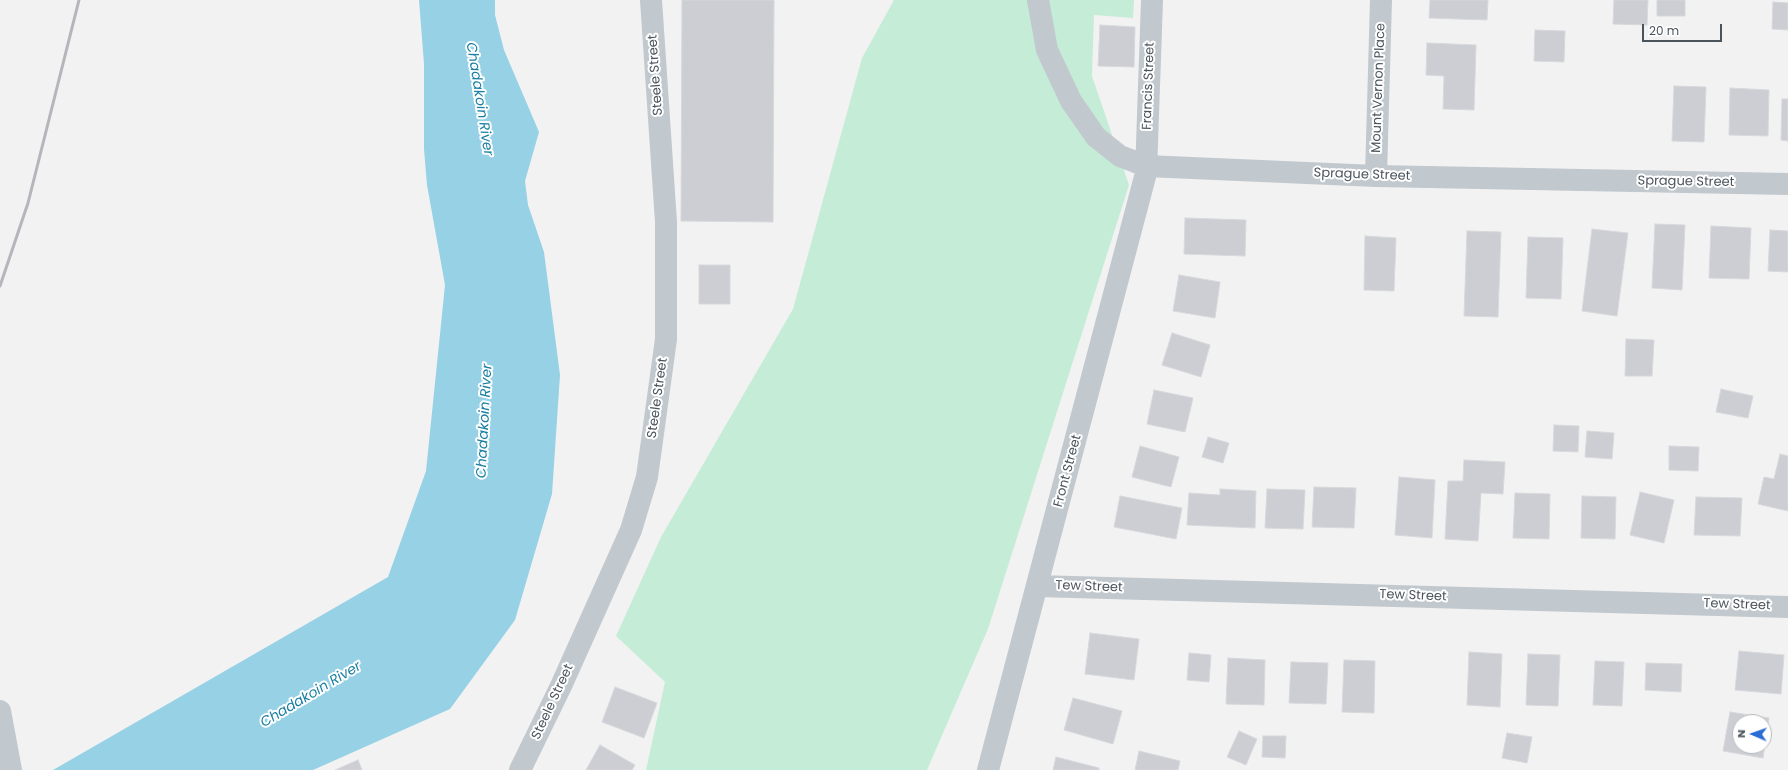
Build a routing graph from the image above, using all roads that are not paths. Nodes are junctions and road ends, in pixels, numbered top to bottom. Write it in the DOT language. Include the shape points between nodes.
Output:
graph roads {
  1 [pos="651,0"];
  2 [pos="1038,0"];
  3 [pos="1152,0"];
  4 [pos="1381,0"];
  5 [pos="1146,170"];
  6 [pos="1376,176"];
  7 [pos="1788,184"];
  8 [pos="1038,586"];
  9 [pos="1788,607"];
  10 [pos="0,711"];
  11 [pos="11,770"];
  12 [pos="520,770"];
  13 [pos="988,770"];
  1 -- 12 [label="street, Steele Street" via="666,222 666,331 647,477 631,530"];
  2 -- 5 [label="street, Sprague Street" via="1047,50 1071,101 1096,137 1120,156"];
  3 -- 5 [label="street, Francis Street"];
  4 -- 6 [label="street, Mount Vernon Place"];
  5 -- 6 [label="street, Sprague Street"];
  5 -- 8 [label="street, Front Street"];
  6 -- 7 [label="street, Sprague Street"];
  8 -- 9 [label="street, Tew Street"];
  8 -- 13 [label="street, Front Street"];
  10 -- 11 [label="street"];
}
